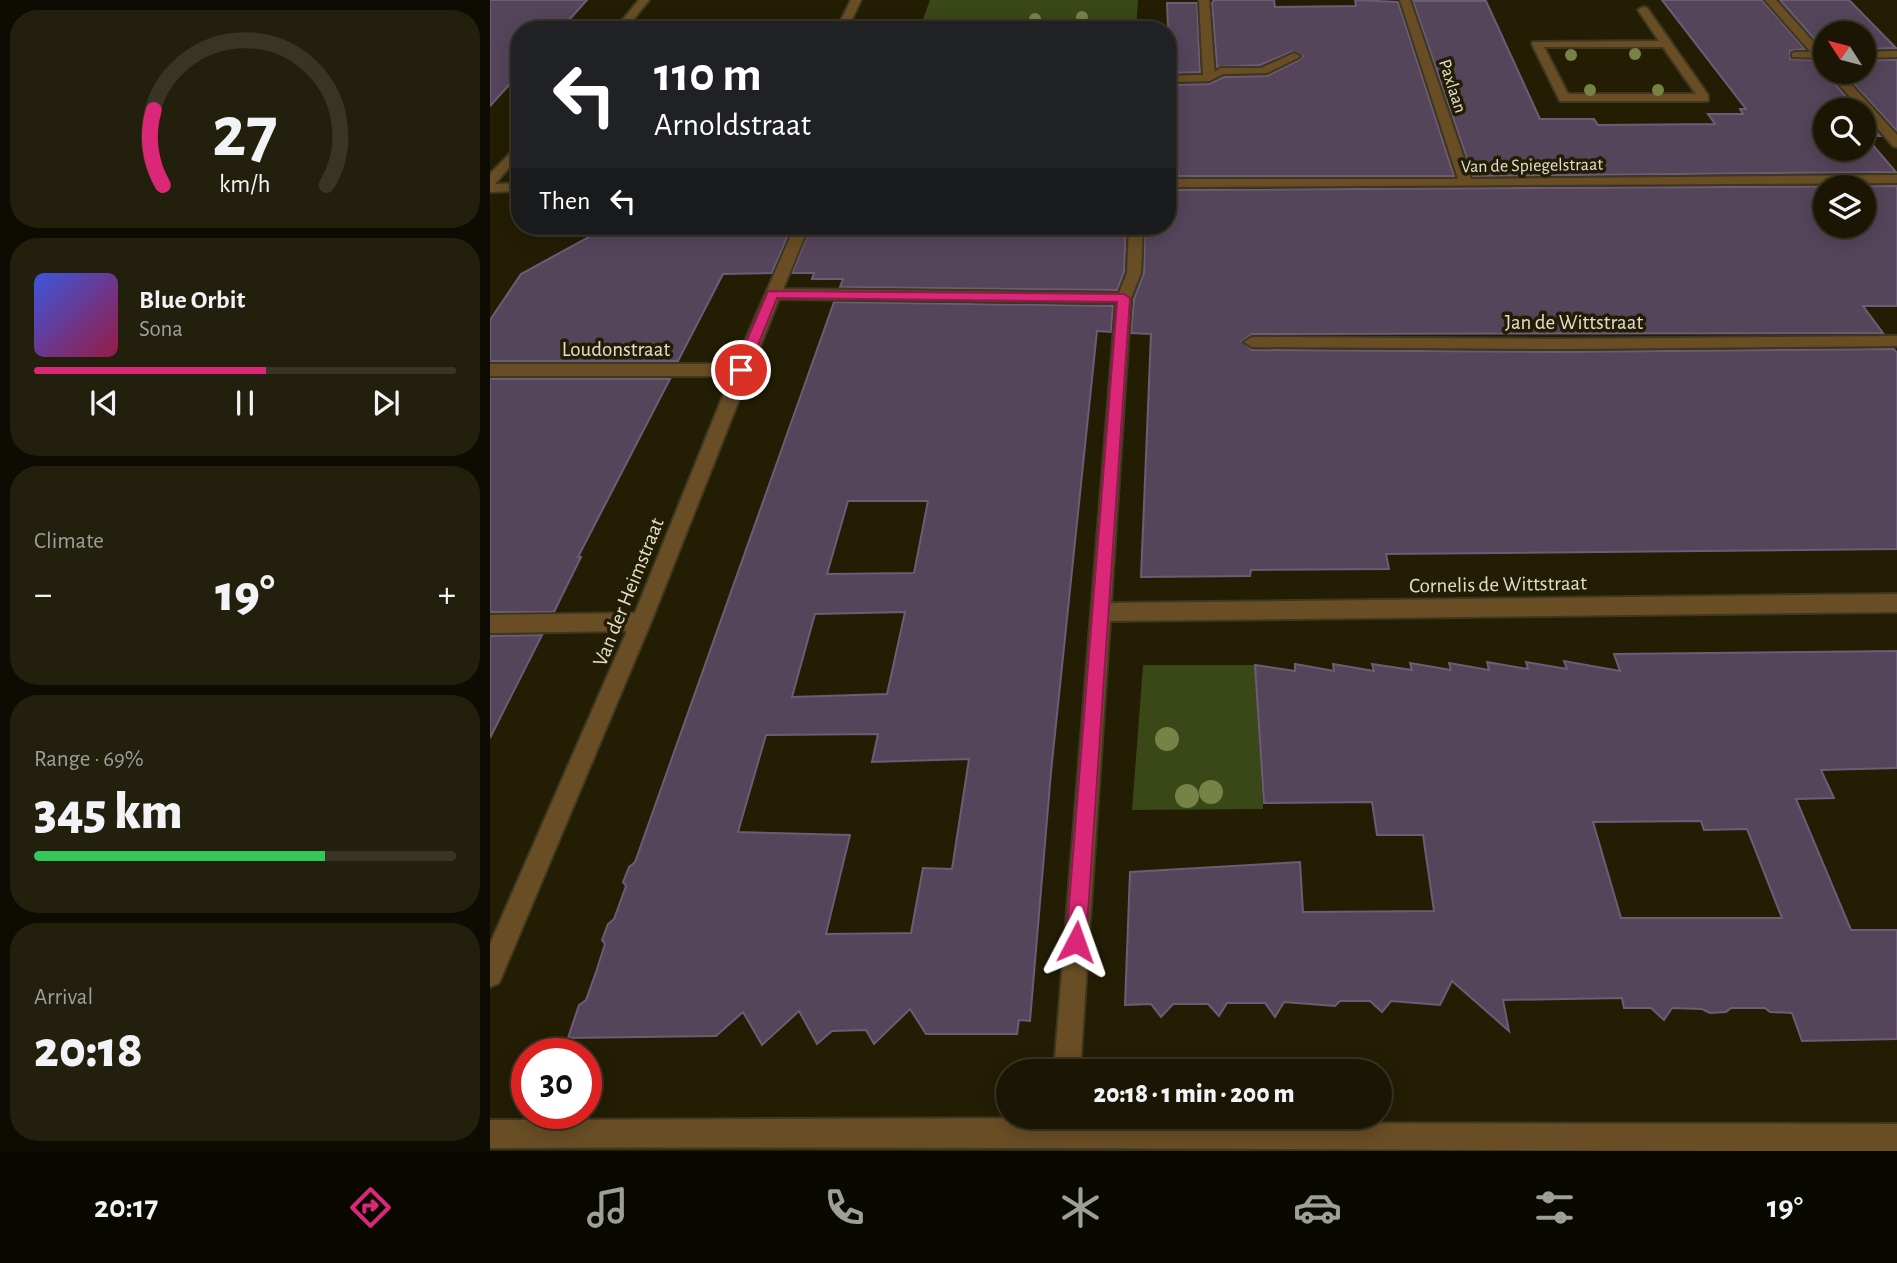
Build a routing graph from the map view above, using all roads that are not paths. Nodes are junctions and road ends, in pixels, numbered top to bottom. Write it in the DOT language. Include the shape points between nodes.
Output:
graph roads {
  1 [pos="644,0"];
  2 [pos="856,0"];
  3 [pos="1204,0"];
  4 [pos="1405,0"];
  5 [pos="1772,1"];
  6 [pos="1643,10"];
  7 [pos="626,21"];
  8 [pos="846,21"];
  9 [pos="1666,44"];
  10 [pos="1813,46"];
  11 [pos="1897,54"];
  12 [pos="1796,55"];
  13 [pos="1876,55"];
  14 [pos="1294,56"];
  15 [pos="1813,56"];
  16 [pos="1209,78"];
  17 [pos="1176,79"];
  18 [pos="1845,84"];
  19 [pos="1897,143"];
  20 [pos="511,158"];
  21 [pos="1897,179"];
  22 [pos="490,182"];
  23 [pos="1176,183"];
  24 [pos="1466,183"];
  25 [pos="511,187"];
  26 [pos="490,188"];
  27 [pos="798,235"];
  28 [pos="1136,235"];
  29 [pos="772,294"];
  30 [pos="1124,298"];
  31 [pos="1897,341"];
  32 [pos="1252,342"];
  33 [pos="490,370"];
  34 [pos="741,370"];
  35 [pos="1897,603"];
  36 [pos="1099,611"];
  37 [pos="641,622"];
  38 [pos="490,624"];
  39 [pos="490,974"];
  40 [pos="1069,1059"];
  41 [pos="996,1125"];
  42 [pos="1120,1129"];
  43 [pos="490,1135"];
  44 [pos="1897,1138"];
  45 [pos="1286,1144"];
  1 -- 7 [label="street"];
  2 -- 8 [label="street"];
  3 -- 16 [label="street"];
  4 -- 24 [label="street, Paxlaan"];
  5 -- 10 [label="street"];
  6 -- 9 [label="street"];
  9 -- 9 [label="street" via="1639,44 1538,44 1564,98 1704,98"];
  11 -- 13 [label="street"];
  12 -- 15 [label="street"];
  14 -- 16 [label="street" via="1263,71 1221,71"];
  16 -- 17 [label="street"];
  18 -- 19 [label="street"];
  20 -- 22 [label="street"];
  21 -- 24 [label="street, Van de Spiegelstraat"];
  23 -- 24 [label="street, Van de Spiegelstraat"];
  25 -- 26 [label="street"];
  27 -- 29 [label="street, Van der Heimstraat"];
  28 -- 30 [label="street" via="1134,273"];
  29 -- 30 [label="street"];
  29 -- 34 [label="street, Van der Heimstraat"];
  30 -- 36 [label="street"];
  31 -- 32 [label="street, Jan de Wittstraat"];
  33 -- 34 [label="street, Loudonstraat"];
  34 -- 37 [label="street, Van der Heimstraat"];
  35 -- 36 [label="street, Cornelis de Wittstraat"];
  36 -- 40 [label="street"];
  37 -- 38 [label="street"];
  37 -- 39 [label="street, Van der Heimstraat"];
  41 -- 43 [label="street"];
  42 -- 45 [label="street"];
  44 -- 45 [label="street"];
}
